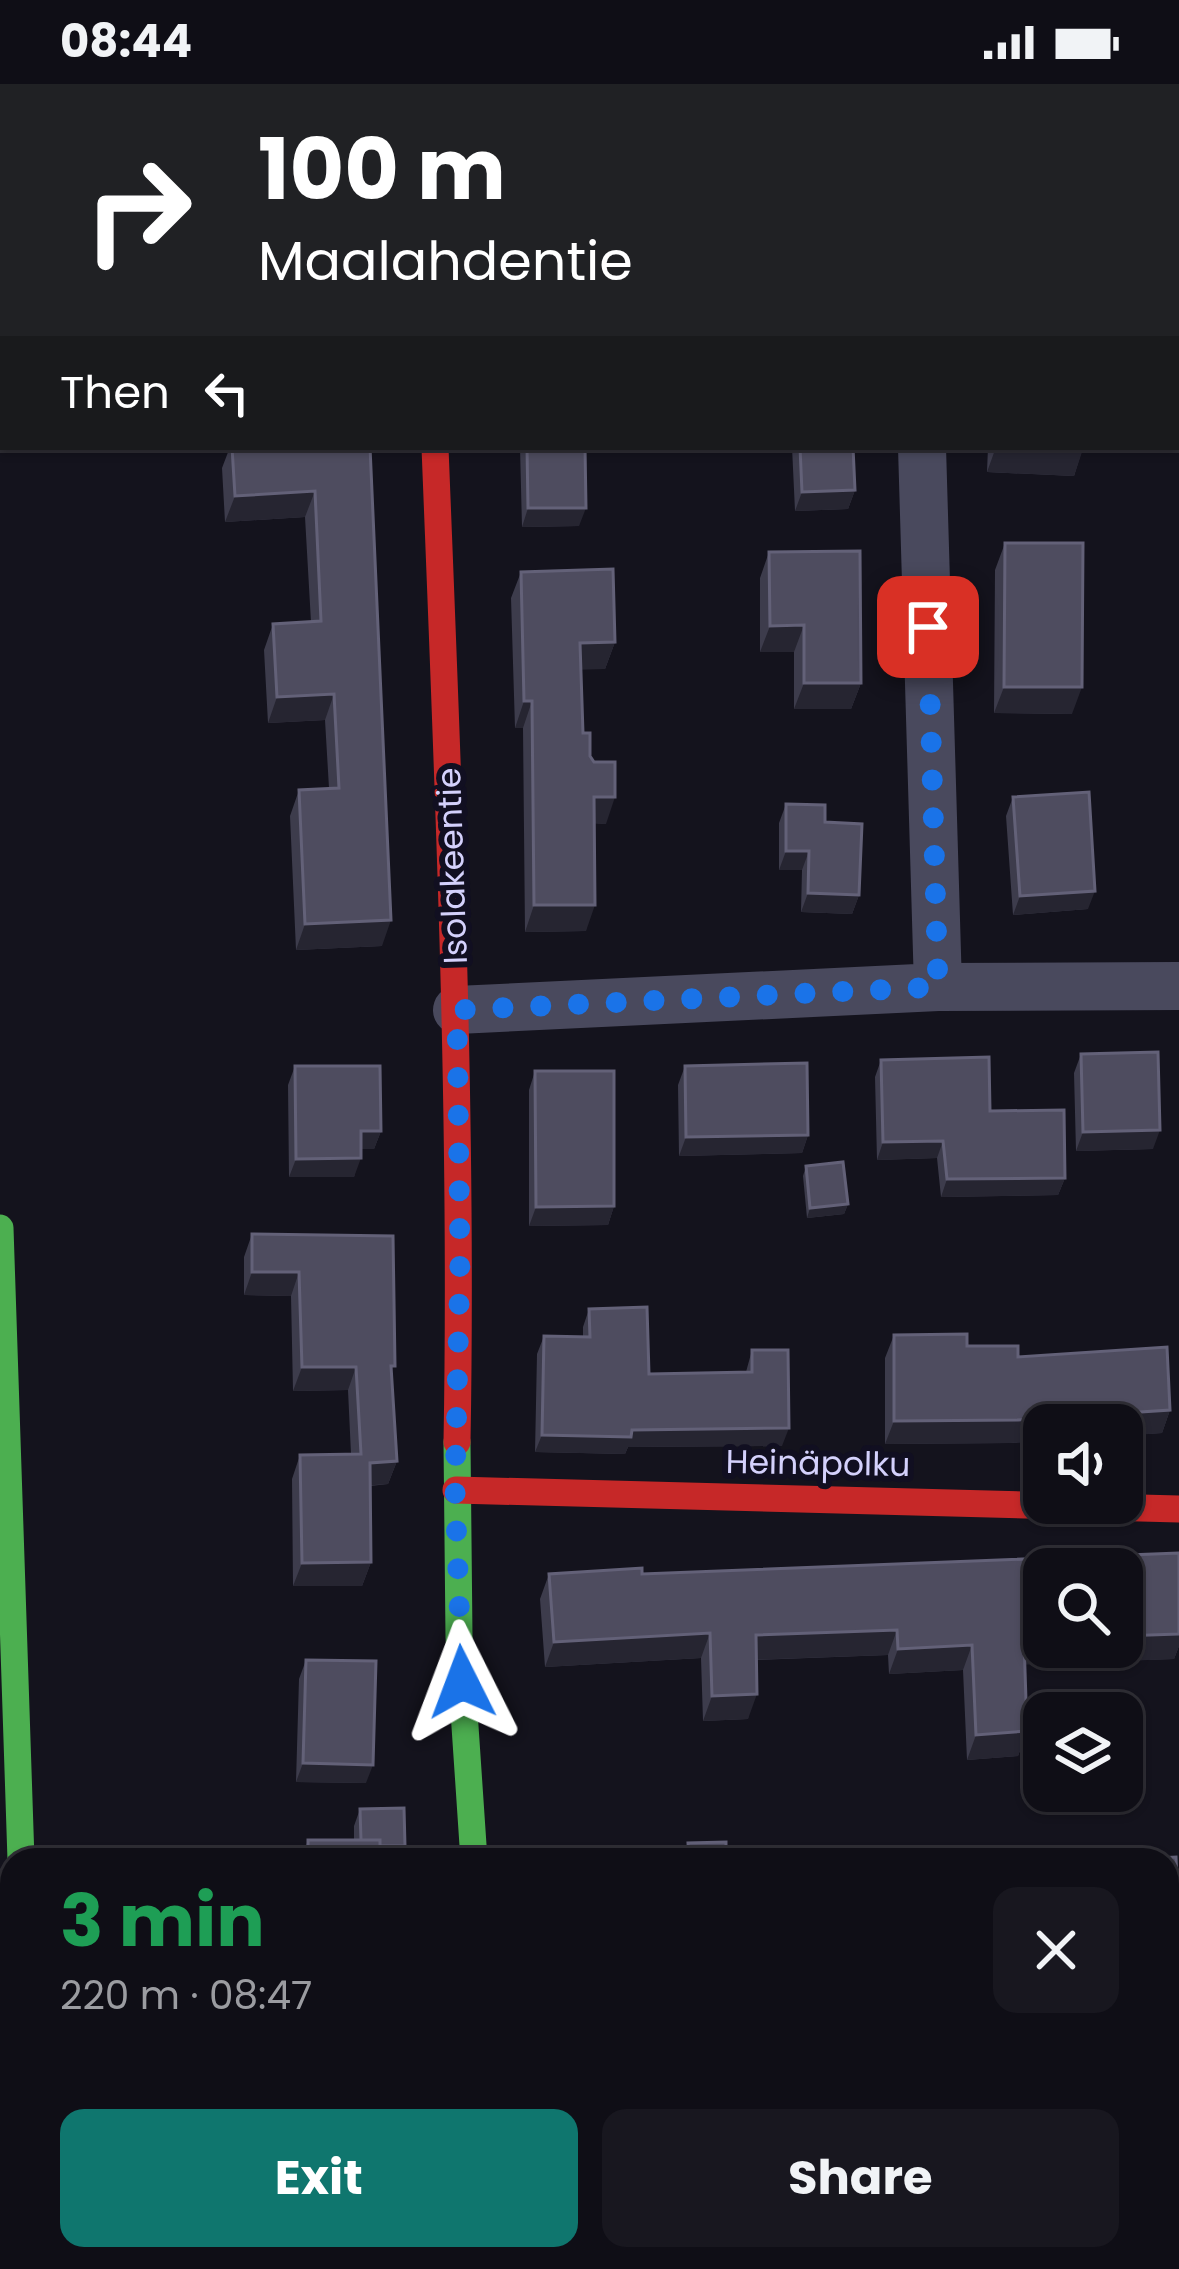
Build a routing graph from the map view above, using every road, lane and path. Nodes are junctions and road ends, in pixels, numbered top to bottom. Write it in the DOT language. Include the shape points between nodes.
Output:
graph roads {
  1 [pos="436,450"];
  2 [pos="922,450"];
  3 [pos="1179,986"];
  4 [pos="938,987"];
  5 [pos="457,1010"];
  6 [pos="0,1228"];
  7 [pos="455,1490"];
  8 [pos="1179,1509"];
  9 [pos="21,1848"];
  10 [pos="473,1848"];
  1 -- 5 [label="street, Isolakeentie"];
  2 -- 4 [label="street"];
  3 -- 4 [label="street"];
  4 -- 5 [label="street"];
  5 -- 7 [label="street, Isolakeentie"];
  6 -- 9 [label="street"];
  7 -- 8 [label="street, Heinäpolku"];
  7 -- 10 [label="street, Isolakeentie"];
}
